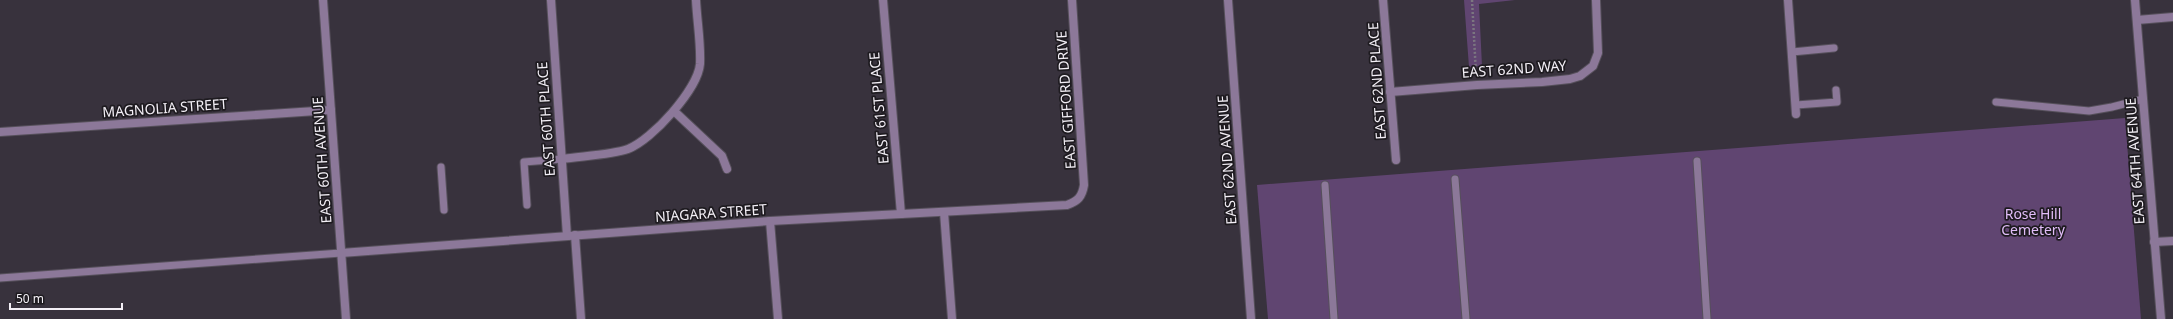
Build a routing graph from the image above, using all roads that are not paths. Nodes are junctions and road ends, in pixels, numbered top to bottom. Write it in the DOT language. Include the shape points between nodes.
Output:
graph roads {
  1 [pos="323,0"];
  2 [pos="551,0"];
  3 [pos="696,0"];
  4 [pos="883,0"];
  5 [pos="1072,0"];
  6 [pos="1228,0"];
  7 [pos="1384,0"];
  8 [pos="1596,0"];
  9 [pos="1788,0"];
  10 [pos="2135,0"];
  11 [pos="2173,17"];
  12 [pos="2137,20"];
  13 [pos="1834,48"];
  14 [pos="1792,52"];
  15 [pos="1836,90"];
  16 [pos="1390,92"];
  17 [pos="2143,99"];
  18 [pos="1996,102"];
  19 [pos="1796,105"];
  20 [pos="331,110"];
  21 [pos="674,111"];
  22 [pos="1796,114"];
  23 [pos="0,132"];
  24 [pos="562,159"];
  25 [pos="1396,160"];
  26 [pos="1697,161"];
  27 [pos="441,167"];
  28 [pos="727,169"];
  29 [pos="1455,179"];
  30 [pos="1325,185"];
  31 [pos="1080,198"];
  32 [pos="528,205"];
  33 [pos="444,210"];
  34 [pos="944,212"];
  35 [pos="901,214"];
  36 [pos="770,221"];
  37 [pos="571,236"];
  38 [pos="2173,241"];
  39 [pos="2154,242"];
  40 [pos="341,253"];
  41 [pos="0,278"];
  42 [pos="346,319"];
  43 [pos="581,319"];
  44 [pos="778,319"];
  45 [pos="952,319"];
  46 [pos="1251,319"];
  47 [pos="1334,319"];
  48 [pos="1466,319"];
  49 [pos="1707,319"];
  50 [pos="2161,319"];
  1 -- 20 [label="street, EAST 60TH AVENUE"];
  2 -- 24 [label="street, EAST 60TH PLACE"];
  3 -- 21 [label="street" via="700,65 693,86"];
  4 -- 35 [label="street, EAST 61ST PLACE"];
  5 -- 31 [label="street, EAST GIFFORD DRIVE" via="1084,159 1084,185"];
  6 -- 46 [label="street, EAST 62ND AVENUE"];
  7 -- 16 [label="street, EAST 62ND PLACE"];
  8 -- 16 [label="street, EAST 62ND WAY" via="1598,53 1593,66 1586,72 1570,79"];
  9 -- 14 [label="street"];
  10 -- 12 [label="street, EAST 64TH AVENUE"];
  11 -- 12 [label="street"];
  12 -- 17 [label="street, EAST 64TH AVENUE"];
  13 -- 14 [label="lane"];
  14 -- 19 [label="street"];
  15 -- 19 [label="lane" via="1837,102"];
  16 -- 25 [label="street, EAST 62ND PLACE"];
  17 -- 18 [label="lane" via="2112,108 2089,111"];
  17 -- 39 [label="street, EAST 64TH AVENUE"];
  19 -- 22 [label="street"];
  20 -- 23 [label="street, MAGNOLIA STREET"];
  20 -- 40 [label="street, EAST 60TH AVENUE"];
  21 -- 24 [label="street" via="642,141 628,149"];
  21 -- 28 [label="street" via="722,156"];
  24 -- 32 [label="lane" via="524,162"];
  24 -- 37 [label="street, EAST 60TH PLACE"];
  26 -- 49 [label="lane"];
  27 -- 33 [label="lane"];
  29 -- 48 [label="lane"];
  30 -- 47 [label="lane"];
  31 -- 34 [label="street, NIAGARA STREET" via="1067,205"];
  34 -- 35 [label="street, NIAGARA STREET"];
  34 -- 45 [label="street"];
  35 -- 36 [label="street, NIAGARA STREET"];
  36 -- 37 [label="street, NIAGARA STREET"];
  36 -- 44 [label="street"];
  37 -- 40 [label="street, NIAGARA STREET"];
  37 -- 43 [label="street, EAST 60TH PLACE"];
  38 -- 39 [label="street"];
  39 -- 50 [label="street, EAST 64TH AVENUE"];
  40 -- 41 [label="lane"];
  40 -- 42 [label="street, EAST 60TH AVENUE"];
}
